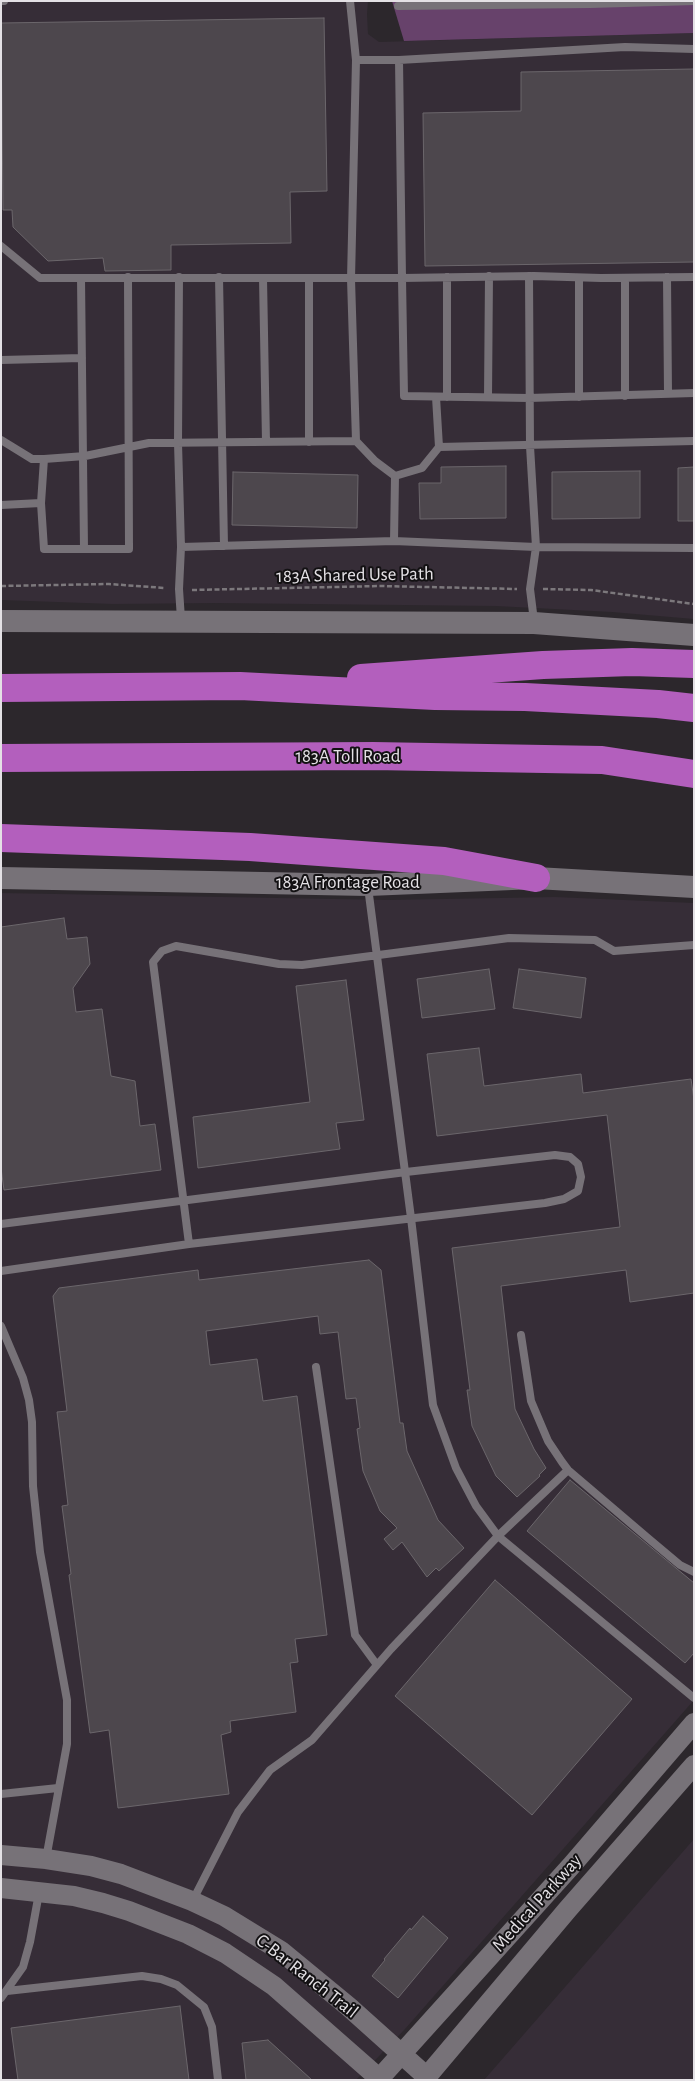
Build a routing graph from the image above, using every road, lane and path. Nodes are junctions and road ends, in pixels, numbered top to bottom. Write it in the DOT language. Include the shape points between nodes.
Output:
graph roads {
  1 [pos="350,1"];
  2 [pos="694,1"];
  3 [pos="590,2"];
  4 [pos="426,3"];
  5 [pos="398,6"];
  6 [pos="694,49"];
  7 [pos="356,60"];
  8 [pos="399,60"];
  9 [pos="1,246"];
  10 [pos="489,276"];
  11 [pos="529,276"];
  12 [pos="128,277"];
  13 [pos="179,277"];
  14 [pos="219,277"];
  15 [pos="447,277"];
  16 [pos="667,277"];
  17 [pos="694,277"];
  18 [pos="81,278"];
  19 [pos="263,278"];
  20 [pos="309,278"];
  21 [pos="402,278"];
  22 [pos="579,278"];
  23 [pos="625,278"];
  24 [pos="351,279"];
  25 [pos="82,358"];
  26 [pos="1,360"];
  27 [pos="668,393"];
  28 [pos="694,393"];
  29 [pos="625,396"];
  30 [pos="436,397"];
  31 [pos="579,397"];
  32 [pos="447,398"];
  33 [pos="488,398"];
  34 [pos="529,398"];
  35 [pos="1,440"];
  36 [pos="356,441"];
  37 [pos="694,441"];
  38 [pos="266,442"];
  39 [pos="309,442"];
  40 [pos="178,443"];
  41 [pos="222,443"];
  42 [pos="439,446"];
  43 [pos="530,446"];
  44 [pos="129,447"];
  45 [pos="82,456"];
  46 [pos="44,460"];
  47 [pos="395,476"];
  48 [pos="41,503"];
  49 [pos="1,504"];
  50 [pos="394,541"];
  51 [pos="224,546"];
  52 [pos="536,546"];
  53 [pos="181,547"];
  54 [pos="694,548"];
  55 [pos="84,549"];
  56 [pos="1,586"];
  57 [pos="164,588"];
  58 [pos="517,589"];
  59 [pos="543,589"];
  60 [pos="192,590"];
  61 [pos="694,604"];
  62 [pos="1,621"];
  63 [pos="181,621"];
  64 [pos="534,624"];
  65 [pos="694,635"];
  66 [pos="694,664"];
  67 [pos="240,686"];
  68 [pos="1,688"];
  69 [pos="694,708"];
  70 [pos="1,758"];
  71 [pos="694,774"];
  72 [pos="1,838"];
  73 [pos="1,878"];
  74 [pos="536,878"];
  75 [pos="368,885"];
  76 [pos="694,887"];
  77 [pos="694,945"];
  78 [pos="377,955"];
  79 [pos="406,1172"];
  80 [pos="184,1201"];
  81 [pos="412,1218"];
  82 [pos="1,1224"];
  83 [pos="189,1244"];
  84 [pos="1,1271"];
  85 [pos="1,1326"];
  86 [pos="521,1335"];
  87 [pos="316,1367"];
  88 [pos="568,1470"];
  89 [pos="498,1536"];
  90 [pos="694,1572"];
  91 [pos="377,1665"];
  92 [pos="694,1698"];
  93 [pos="694,1723"];
  94 [pos="694,1764"];
  95 [pos="58,1788"];
  96 [pos="1,1794"];
  97 [pos="1,1854"];
  98 [pos="46,1859"];
  99 [pos="1,1888"];
  100 [pos="40,1891"];
  101 [pos="192,1901"];
  102 [pos="7,1991"];
  103 [pos="1,1998"];
  104 [pos="401,2054"];
  105 [pos="379,2079"];
  106 [pos="427,2079"];
  107 [pos="218,2080"];
  1 -- 7 [label="lane"];
  2 -- 3 [label="lane"];
  3 -- 4 [label="lane"];
  4 -- 5 [label="lane"];
  6 -- 8 [label="lane" via="625,47"];
  7 -- 8 [label="lane"];
  7 -- 24 [label="lane"];
  8 -- 21 [label="lane"];
  9 -- 18 [label="lane" via="40,278"];
  10 -- 11 [label="lane"];
  10 -- 15 [label="lane"];
  10 -- 33 [label="lane"];
  11 -- 22 [label="lane"];
  11 -- 34 [label="lane"];
  12 -- 13 [label="lane"];
  12 -- 18 [label="lane"];
  12 -- 44 [label="lane"];
  13 -- 14 [label="lane"];
  13 -- 40 [label="lane"];
  14 -- 19 [label="lane"];
  14 -- 41 [label="lane"];
  15 -- 21 [label="lane"];
  15 -- 32 [label="lane"];
  16 -- 17 [label="lane"];
  16 -- 23 [label="lane"];
  16 -- 27 [label="lane"];
  18 -- 25 [label="lane"];
  19 -- 20 [label="lane"];
  19 -- 38 [label="lane"];
  20 -- 24 [label="lane"];
  20 -- 39 [label="lane"];
  21 -- 24 [label="lane"];
  21 -- 30 [label="lane" via="404,396"];
  22 -- 23 [label="lane"];
  22 -- 31 [label="lane"];
  23 -- 29 [label="lane"];
  24 -- 36 [label="lane"];
  25 -- 26 [label="lane"];
  25 -- 45 [label="lane"];
  27 -- 28 [label="lane"];
  27 -- 29 [label="lane"];
  29 -- 31 [label="lane"];
  30 -- 32 [label="lane"];
  30 -- 42 [label="lane"];
  31 -- 34 [label="lane"];
  32 -- 33 [label="lane"];
  33 -- 34 [label="lane"];
  34 -- 43 [label="lane"];
  35 -- 46 [label="lane" via="32,458"];
  36 -- 39 [label="lane"];
  36 -- 47 [label="lane"];
  37 -- 43 [label="lane"];
  38 -- 39 [label="lane"];
  38 -- 41 [label="lane"];
  40 -- 41 [label="lane"];
  40 -- 44 [label="lane"];
  40 -- 53 [label="lane"];
  41 -- 51 [label="lane"];
  42 -- 43 [label="lane"];
  42 -- 47 [label="lane" via="422,468"];
  43 -- 52 [label="lane"];
  44 -- 45 [label="lane"];
  44 -- 55 [label="lane" via="129,548"];
  45 -- 46 [label="lane"];
  45 -- 55 [label="lane"];
  46 -- 48 [label="lane"];
  47 -- 50 [label="lane"];
  48 -- 49 [label="lane"];
  48 -- 55 [label="lane" via="44,549"];
  50 -- 51 [label="lane"];
  50 -- 52 [label="lane"];
  51 -- 53 [label="lane"];
  52 -- 54 [label="lane"];
  52 -- 64 [label="lane" via="530,589"];
  53 -- 63 [label="lane"];
  56 -- 57 [label="path" via="110,584"];
  58 -- 60 [label="path, 183A Shared Use Path" via="381,586"];
  59 -- 61 [label="path" via="592,590"];
  62 -- 63 [label="main road"];
  63 -- 64 [label="main road"];
  64 -- 65 [label="main road"];
  66 -- 67 [label="highway" via="543,665"];
  67 -- 68 [label="highway"];
  67 -- 69 [label="highway"];
  70 -- 71 [label="highway, 183A Toll Road" via="373,756 602,760"];
  72 -- 74 [label="highway" via="444,860"];
  73 -- 75 [label="main road, 183A Frontage Road"];
  74 -- 75 [label="main road, 183A Frontage Road"];
  74 -- 76 [label="main road, 183A Frontage Road"];
  75 -- 78 [label="lane"];
  77 -- 78 [label="lane" via="614,951 595,940 509,938"];
  78 -- 79 [label="lane"];
  78 -- 80 [label="lane" via="302,965 279,964 176,946 162,951 153,962"];
  79 -- 80 [label="lane"];
  79 -- 81 [label="lane"];
  79 -- 81 [label="lane" via="556,1155 570,1157 578,1164 581,1177 578,1192 564,1199"];
  80 -- 82 [label="lane"];
  80 -- 83 [label="lane"];
  81 -- 83 [label="lane"];
  81 -- 89 [label="lane" via="433,1405 456,1468 476,1506"];
  83 -- 84 [label="lane"];
  85 -- 95 [label="lane" via="23,1378 32,1422 37,1532 66,1700 66,1744"];
  86 -- 88 [label="lane" via="531,1401 548,1441"];
  87 -- 91 [label="lane" via="355,1636"];
  88 -- 89 [label="lane"];
  88 -- 90 [label="lane"];
  89 -- 91 [label="lane"];
  89 -- 92 [label="lane"];
  91 -- 101 [label="lane" via="312,1740 270,1770 238,1812"];
  93 -- 104 [label="street, Medical Parkway"];
  94 -- 106 [label="street, Medical Parkway"];
  95 -- 96 [label="lane"];
  95 -- 98 [label="lane"];
  97 -- 98 [label="street, C-Bar Ranch Trail"];
  98 -- 100 [label="street"];
  98 -- 101 [label="street, C-Bar Ranch Trail" via="121,1874"];
  99 -- 100 [label="street, C-Bar Ranch Trail"];
  100 -- 102 [label="lane" via="28,1950"];
  100 -- 105 [label="street, C-Bar Ranch Trail" via="74,1896 129,1911 188,1934 225,1953 286,1996"];
  101 -- 104 [label="street, C-Bar Ranch Trail" via="224,1916 281,1951"];
  102 -- 103 [label="lane"];
  102 -- 107 [label="lane" via="142,1976 177,1985 204,2008 212,2027"];
  104 -- 105 [label="street, Medical Parkway"];
  104 -- 106 [label="street, C-Bar Ranch Trail"];
}
